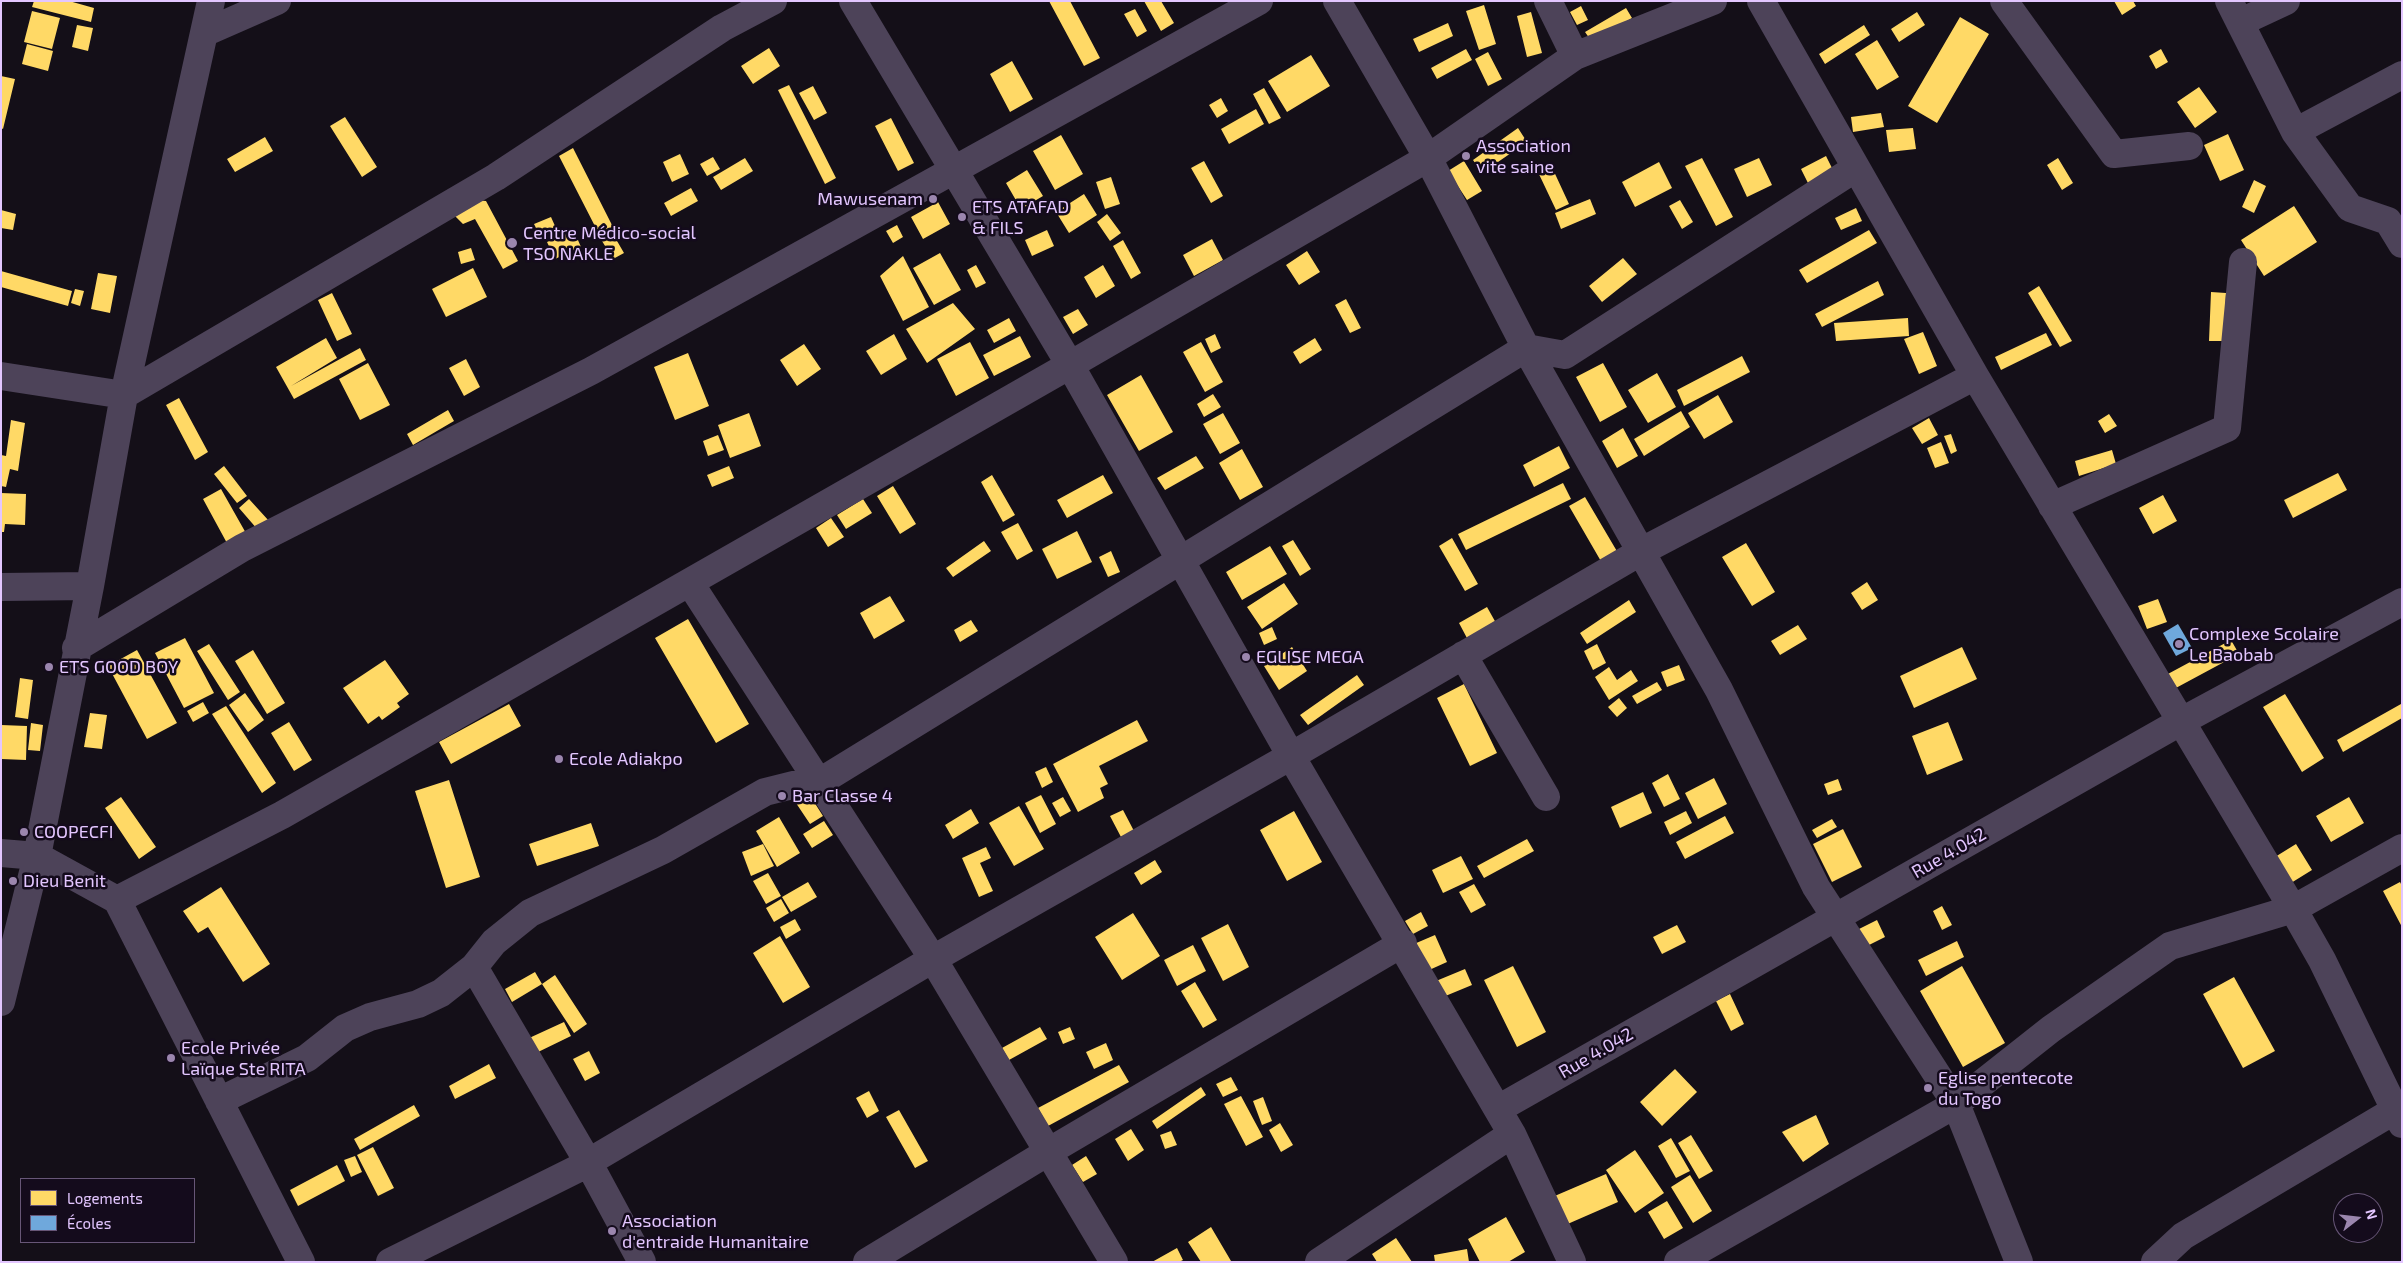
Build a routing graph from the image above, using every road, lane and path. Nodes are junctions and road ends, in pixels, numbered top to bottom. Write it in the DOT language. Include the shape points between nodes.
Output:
graph roads {
  1 [pos="211,1"];
  2 [pos="277,1"];
  3 [pos="773,1"];
  4 [pos="853,1"];
  5 [pos="1259,1"];
  6 [pos="1337,1"];
  7 [pos="1548,1"];
  8 [pos="1713,1"];
  9 [pos="1761,1"];
  10 [pos="2004,1"];
  11 [pos="2286,1"];
  12 [pos="2235,12"];
  13 [pos="204,33"];
  14 [pos="1575,56"];
  15 [pos="2402,75"];
  16 [pos="2296,132"];
  17 [pos="2189,146"];
  18 [pos="1428,158"];
  19 [pos="1856,168"];
  20 [pos="953,169"];
  21 [pos="2402,244"];
  22 [pos="2242,262"];
  23 [pos="1526,348"];
  24 [pos="1070,365"];
  25 [pos="1,376"];
  26 [pos="1975,376"];
  27 [pos="124,395"];
  28 [pos="2052,506"];
  29 [pos="1642,551"];
  30 [pos="1181,560"];
  31 [pos="690,583"];
  32 [pos="90,586"];
  33 [pos="1,587"];
  34 [pos="2402,602"];
  35 [pos="76,648"];
  36 [pos="1463,655"];
  37 [pos="2180,722"];
  38 [pos="1291,756"];
  39 [pos="818,783"];
  40 [pos="1546,798"];
  41 [pos="2402,848"];
  42 [pos="1,853"];
  43 [pos="36,856"];
  44 [pos="118,900"];
  45 [pos="2293,909"];
  46 [pos="1835,917"];
  47 [pos="1402,943"];
  48 [pos="933,959"];
  49 [pos="474,967"];
  50 [pos="1,1002"];
  51 [pos="219,1101"];
  52 [pos="1956,1104"];
  53 [pos="1498,1109"];
  54 [pos="2399,1114"];
  55 [pos="1512,1134"];
  56 [pos="1048,1152"];
  57 [pos="588,1162"];
  58 [pos="301,1262"];
  59 [pos="390,1262"];
  60 [pos="642,1262"];
  61 [pos="867,1262"];
  62 [pos="1114,1262"];
  63 [pos="1319,1262"];
  64 [pos="1572,1262"];
  65 [pos="1678,1262"];
  66 [pos="2019,1262"];
  67 [pos="2155,1262"];
  1 -- 13 [label="street"];
  2 -- 13 [label="street"];
  3 -- 27 [label="street" via="722,28 496,177"];
  4 -- 20 [label="street"];
  5 -- 20 [label="street"];
  6 -- 18 [label="street"];
  7 -- 14 [label="street"];
  8 -- 14 [label="street"];
  9 -- 19 [label="street"];
  10 -- 17 [label="street" via="2114,154"];
  11 -- 12 [label="street"];
  12 -- 16 [label="street"];
  13 -- 27 [label="street"];
  14 -- 18 [label="street"];
  15 -- 16 [label="street"];
  16 -- 21 [label="street" via="2350,208 2388,220"];
  18 -- 23 [label="street"];
  18 -- 24 [label="street"];
  19 -- 23 [label="street" via="1564,355"];
  19 -- 26 [label="street"];
  20 -- 24 [label="street"];
  20 -- 35 [label="street" via="591,371 242,548"];
  22 -- 28 [label="street" via="2227,428"];
  23 -- 29 [label="street"];
  23 -- 30 [label="street"];
  24 -- 30 [label="street"];
  24 -- 31 [label="street"];
  25 -- 27 [label="street"];
  26 -- 28 [label="street"];
  26 -- 29 [label="street"];
  27 -- 32 [label="street"];
  28 -- 37 [label="street"];
  29 -- 36 [label="street"];
  29 -- 46 [label="street" via="1719,690 1816,887"];
  30 -- 38 [label="street"];
  30 -- 39 [label="street"];
  31 -- 39 [label="street"];
  31 -- 44 [label="street" via="282,815"];
  32 -- 33 [label="street"];
  32 -- 35 [label="street"];
  34 -- 37 [label="street, Rue 4.042"];
  35 -- 43 [label="street"];
  36 -- 38 [label="street"];
  36 -- 40 [label="street"];
  37 -- 45 [label="street"];
  37 -- 46 [label="street, Rue 4.042"];
  38 -- 47 [label="street"];
  38 -- 48 [label="street"];
  39 -- 48 [label="street"];
  39 -- 49 [label="street" via="765,792 663,850 530,914 494,942"];
  41 -- 45 [label="street"];
  42 -- 43 [label="street"];
  43 -- 44 [label="street"];
  43 -- 50 [label="street"];
  44 -- 51 [label="street"];
  45 -- 52 [label="street" via="2170,946 2051,1029"];
  45 -- 54 [label="street"];
  46 -- 52 [label="street"];
  46 -- 53 [label="street, Rue 4.042"];
  47 -- 53 [label="street"];
  47 -- 56 [label="street"];
  48 -- 56 [label="street"];
  48 -- 57 [label="street"];
  49 -- 51 [label="street" via="441,993 345,1028 307,1058"];
  49 -- 57 [label="street"];
  51 -- 58 [label="street"];
  52 -- 65 [label="street"];
  52 -- 66 [label="street"];
  53 -- 55 [label="street"];
  54 -- 67 [label="street" via="2183,1236"];
  55 -- 63 [label="street"];
  55 -- 64 [label="street"];
  56 -- 61 [label="street"];
  56 -- 62 [label="street"];
  57 -- 59 [label="street"];
  57 -- 60 [label="street"];
}
